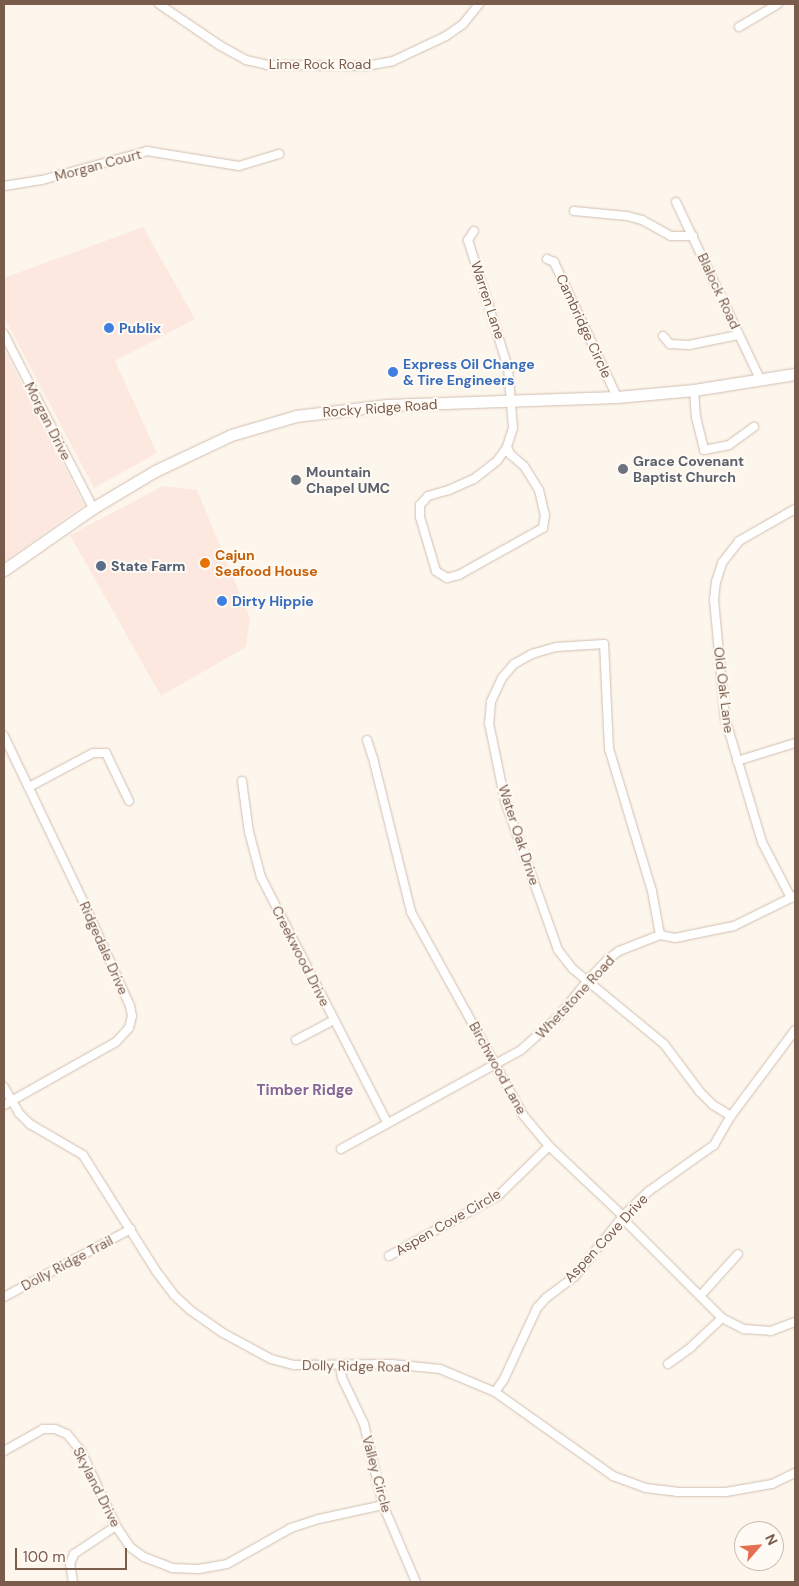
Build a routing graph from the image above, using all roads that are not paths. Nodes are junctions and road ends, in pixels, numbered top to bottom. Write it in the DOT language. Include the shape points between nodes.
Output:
graph roads {
  1 [pos="159,4"];
  2 [pos="479,4"];
  3 [pos="778,4"];
  4 [pos="739,27"];
  5 [pos="279,154"];
  6 [pos="4,186"];
  7 [pos="676,202"];
  8 [pos="574,210"];
  9 [pos="474,231"];
  10 [pos="693,236"];
  11 [pos="547,259"];
  12 [pos="4,334"];
  13 [pos="738,335"];
  14 [pos="663,336"];
  15 [pos="795,374"];
  16 [pos="761,381"];
  17 [pos="694,390"];
  18 [pos="617,397"];
  19 [pos="510,401"];
  20 [pos="754,427"];
  21 [pos="507,447"];
  22 [pos="93,508"];
  23 [pos="795,509"];
  24 [pos="4,570"];
  25 [pos="4,736"];
  26 [pos="366,740"];
  27 [pos="795,743"];
  28 [pos="737,761"];
  29 [pos="242,781"];
  30 [pos="29,787"];
  31 [pos="129,801"];
  32 [pos="793,897"];
  33 [pos="660,936"];
  34 [pos="588,980"];
  35 [pos="334,1020"];
  36 [pos="795,1030"];
  37 [pos="296,1040"];
  38 [pos="496,1064"];
  39 [pos="4,1087"];
  40 [pos="12,1100"];
  41 [pos="4,1104"];
  42 [pos="731,1116"];
  43 [pos="387,1122"];
  44 [pos="549,1146"];
  45 [pos="341,1149"];
  46 [pos="624,1216"];
  47 [pos="131,1229"];
  48 [pos="738,1254"];
  49 [pos="389,1256"];
  50 [pos="700,1294"];
  51 [pos="4,1297"];
  52 [pos="722,1318"];
  53 [pos="795,1322"];
  54 [pos="668,1364"];
  55 [pos="340,1365"];
  56 [pos="495,1392"];
  57 [pos="4,1451"];
  58 [pos="795,1473"];
  59 [pos="383,1505"];
  60 [pos="116,1526"];
  61 [pos="73,1582"];
  62 [pos="416,1582"];
  1 -- 2 [label="street, Lime Rock Road" via="246,60 267,65 339,66 394,61 464,24"];
  3 -- 4 [label="street"];
  5 -- 6 [label="street, Morgan Court" via="239,166 147,151 42,180"];
  7 -- 10 [label="street, Blalock Road"];
  8 -- 10 [label="street" via="627,216 642,220 671,236"];
  9 -- 19 [label="street, Warren Lane" via="468,240 508,368"];
  10 -- 13 [label="street, Blalock Road"];
  11 -- 18 [label="street, Cambridge Circle" via="554,262"];
  12 -- 22 [label="street, Morgan Drive"];
  13 -- 14 [label="street" via="688,345 670,344"];
  13 -- 16 [label="street, Blalock Road"];
  15 -- 16 [label="main road, Rocky Ridge Road"];
  16 -- 17 [label="main road, Rocky Ridge Road"];
  17 -- 18 [label="main road, Rocky Ridge Road"];
  17 -- 20 [label="street" via="704,450 729,445"];
  18 -- 19 [label="main road, Rocky Ridge Road"];
  19 -- 21 [label="street" via="513,428"];
  19 -- 22 [label="main road, Rocky Ridge Road" via="362,407 296,416 231,435 155,471"];
  21 -- 21 [label="street" via="497,461 474,479 428,496 420,505 420,517 436,571 447,578 459,575 543,528 545,515 539,490"];
  22 -- 24 [label="main road, Rocky Ridge Road"];
  23 -- 28 [label="street, Old Oak Lane" via="739,541 722,564 716,582 714,600 725,718"];
  25 -- 30 [label="street, Ridgedale Drive"];
  26 -- 38 [label="street, Birchwood Lane" via="411,912"];
  27 -- 28 [label="street"];
  28 -- 32 [label="street, Old Oak Lane" via="762,842"];
  29 -- 35 [label="street, Creekwood Drive" via="249,832 261,877"];
  30 -- 31 [label="street" via="93,753 106,752"];
  30 -- 40 [label="street, Ridgedale Drive" via="132,1016 129,1028 116,1042"];
  32 -- 33 [label="street, Whetstone Road" via="734,926 675,938"];
  33 -- 34 [label="street, Whetstone Road" via="619,951"];
  33 -- 34 [label="street, Water Oak Drive" via="652,891 609,749 604,644 556,647 532,654 514,664 502,678 491,702 490,723 505,801 558,950"];
  34 -- 38 [label="street, Whetstone Road" via="542,1034"];
  34 -- 42 [label="street, Water Oak Drive" via="664,1044 700,1092"];
  35 -- 37 [label="street"];
  35 -- 43 [label="street, Creekwood Drive"];
  36 -- 42 [label="street, Aspen Cove Drive"];
  38 -- 43 [label="street, Whetstone Road"];
  38 -- 44 [label="street, Birchwood Lane" via="523,1115"];
  39 -- 40 [label="street, Dolly Ridge Road"];
  40 -- 41 [label="street, Ridgedale Drive"];
  40 -- 47 [label="street, Dolly Ridge Road" via="30,1124 83,1156"];
  42 -- 46 [label="street, Aspen Cove Drive" via="714,1144 649,1191"];
  43 -- 45 [label="street, Whetstone Road"];
  44 -- 46 [label="street, Birchwood Lane"];
  44 -- 49 [label="street, Aspen Cove Circle" via="499,1195"];
  46 -- 50 [label="street, Birchwood Lane" via="625,1221"];
  46 -- 56 [label="street, Aspen Cove Drive" via="575,1276 537,1308"];
  47 -- 51 [label="street, Dolly Ridge Trail"];
  47 -- 55 [label="street, Dolly Ridge Road" via="174,1295 224,1333 271,1359 294,1365"];
  48 -- 50 [label="street"];
  50 -- 52 [label="street, Birchwood Lane"];
  52 -- 53 [label="street, Birchwood Lane" via="744,1329 771,1331"];
  52 -- 54 [label="street"];
  55 -- 56 [label="street, Dolly Ridge Road" via="391,1364 440,1369"];
  55 -- 59 [label="street, Valley Circle" via="342,1378 364,1424"];
  56 -- 58 [label="street, Dolly Ridge Road" via="613,1476 646,1488 726,1492 772,1484"];
  57 -- 60 [label="street, Skyland Drive" via="43,1429 67,1434 80,1450"];
  59 -- 60 [label="street, Skyland Drive" via="291,1528 227,1564 199,1569 172,1568 144,1557 130,1547"];
  59 -- 62 [label="street, Valley Circle"];
  60 -- 61 [label="street" via="74,1554 70,1564"];
}
